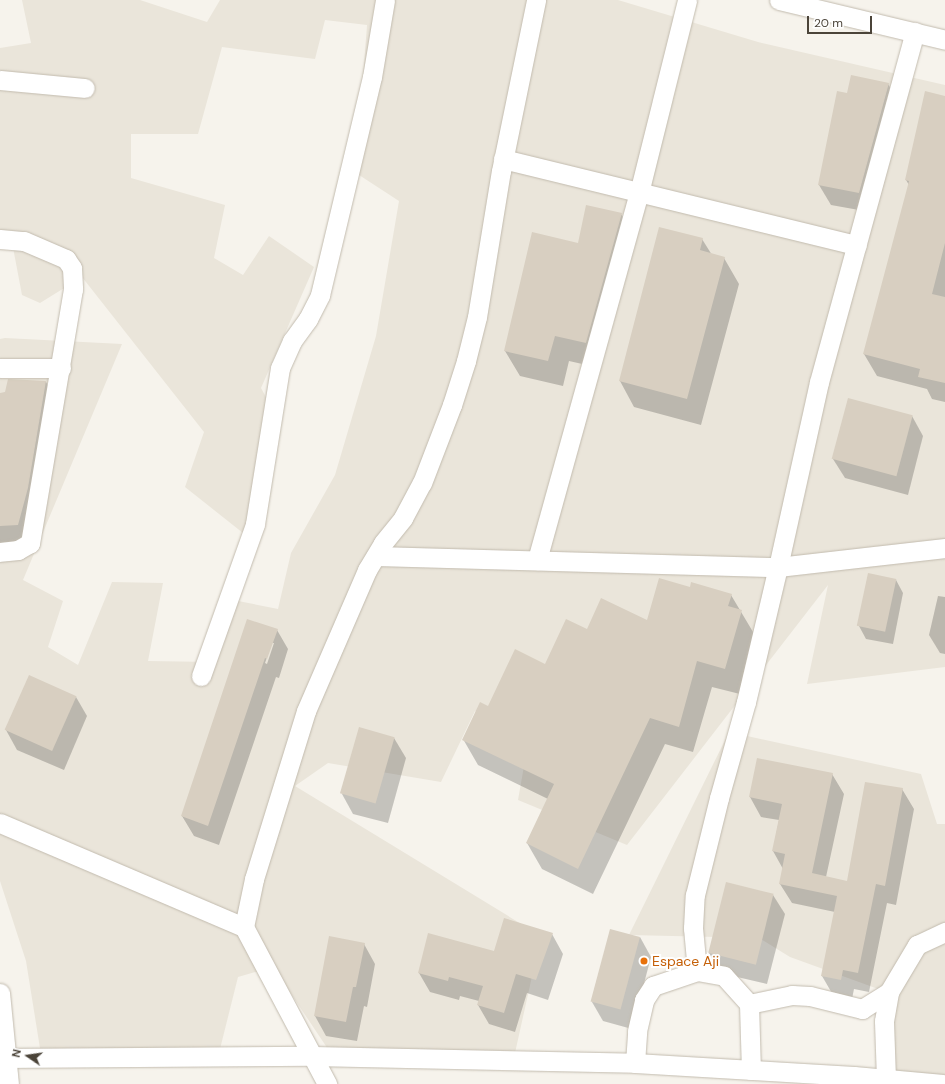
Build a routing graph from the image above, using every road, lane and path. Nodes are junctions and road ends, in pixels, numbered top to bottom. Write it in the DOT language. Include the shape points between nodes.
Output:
graph roads {
  1 [pos="385,0"];
  2 [pos="536,0"];
  3 [pos="687,0"];
  4 [pos="779,0"];
  5 [pos="915,32"];
  6 [pos="945,40"];
  7 [pos="0,80"];
  8 [pos="85,88"];
  9 [pos="503,159"];
  10 [pos="640,193"];
  11 [pos="0,239"];
  12 [pos="857,245"];
  13 [pos="0,368"];
  14 [pos="60,368"];
  15 [pos="945,548"];
  16 [pos="0,552"];
  17 [pos="376,556"];
  18 [pos="537,560"];
  19 [pos="778,567"];
  20 [pos="201,676"];
  21 [pos="0,822"];
  22 [pos="244,927"];
  23 [pos="945,932"];
  24 [pos="697,971"];
  25 [pos="889,992"];
  26 [pos="0,993"];
  27 [pos="749,1004"];
  28 [pos="312,1056"];
  29 [pos="3,1058"];
  30 [pos="635,1063"];
  31 [pos="751,1070"];
  32 [pos="886,1079"];
  33 [pos="9,1084"];
  34 [pos="327,1084"];
  35 [pos="943,1084"];
  1 -- 20 [label="street" via="372,77 320,295 308,319 292,341 280,368 255,524"];
  2 -- 9 [label="street"];
  3 -- 10 [label="street"];
  4 -- 5 [label="street"];
  5 -- 6 [label="street"];
  5 -- 12 [label="street"];
  7 -- 8 [label="street"];
  9 -- 10 [label="street"];
  9 -- 17 [label="street" via="477,316 452,405 422,483 404,518 383,542"];
  10 -- 12 [label="street"];
  10 -- 18 [label="street"];
  11 -- 14 [label="street" via="24,241 66,259 72,268 73,289"];
  12 -- 19 [label="street" via="819,382"];
  13 -- 14 [label="street"];
  14 -- 16 [label="street" via="30,543 18,550"];
  15 -- 19 [label="street"];
  17 -- 18 [label="street"];
  17 -- 22 [label="street" via="367,570 306,711 254,879"];
  18 -- 19 [label="street"];
  19 -- 24 [label="street" via="746,702 695,895 693,928"];
  21 -- 22 [label="street"];
  22 -- 28 [label="street"];
  23 -- 25 [label="street" via="916,945"];
  24 -- 27 [label="street" via="724,976"];
  24 -- 30 [label="street" via="653,986 644,1000 637,1031"];
  25 -- 27 [label="street" via="862,1009 792,994"];
  25 -- 32 [label="street" via="884,1021"];
  26 -- 29 [label="street"];
  27 -- 31 [label="street"];
  28 -- 29 [label="street"];
  28 -- 30 [label="street"];
  28 -- 34 [label="street"];
  29 -- 33 [label="street"];
  30 -- 31 [label="street"];
  31 -- 32 [label="street"];
  32 -- 35 [label="street"];
}
